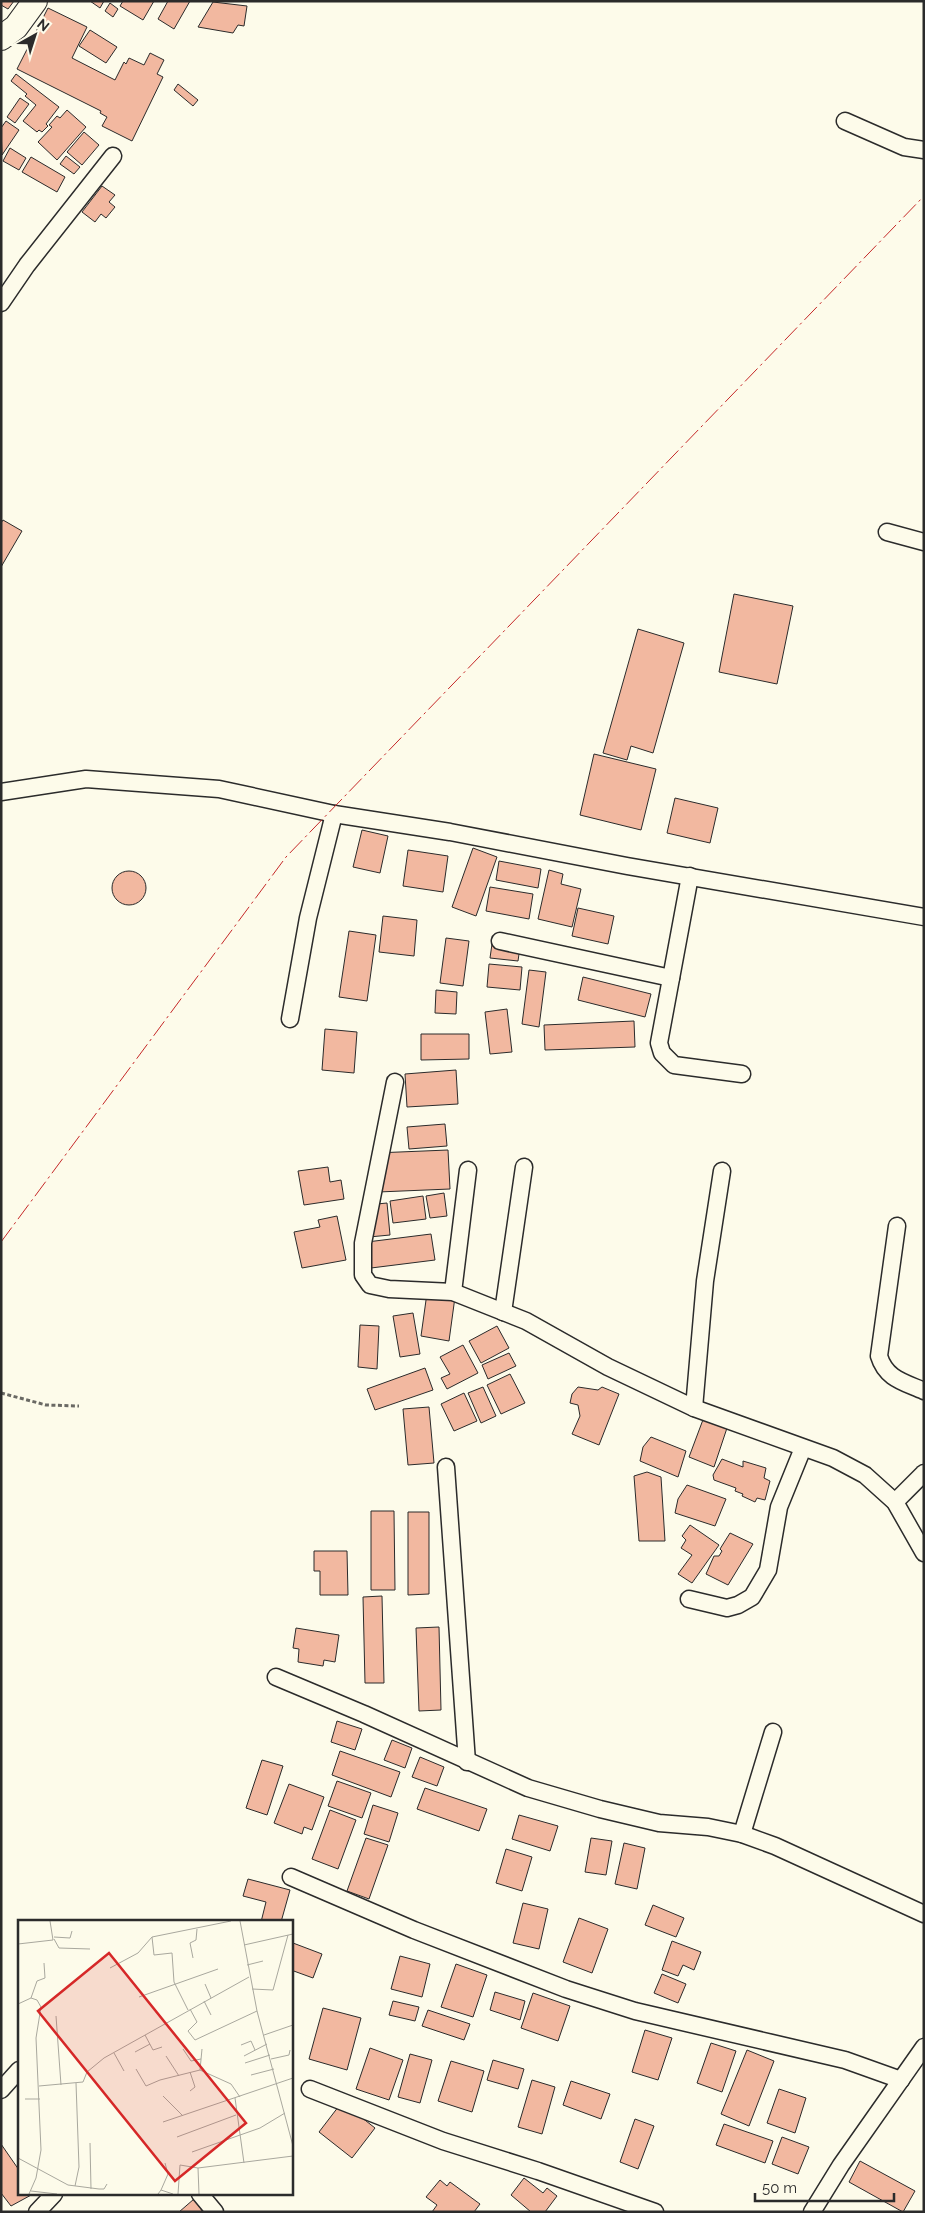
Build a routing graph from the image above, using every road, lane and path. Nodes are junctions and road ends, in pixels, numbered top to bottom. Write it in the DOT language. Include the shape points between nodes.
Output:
graph roads {
  1 [pos="35,1"];
  2 [pos="1,38"];
  3 [pos="845,121"];
  4 [pos="924,150"];
  5 [pos="113,156"];
  6 [pos="1,303"];
  7 [pos="887,532"];
  8 [pos="924,542"];
  9 [pos="1,792"];
  10 [pos="334,814"];
  11 [pos="690,876"];
  12 [pos="924,917"];
  13 [pos="500,941"];
  14 [pos="671,978"];
  15 [pos="290,1019"];
  16 [pos="742,1074"];
  17 [pos="395,1082"];
  18 [pos="524,1167"];
  19 [pos="468,1170"];
  20 [pos="722,1171"];
  21 [pos="897,1226"];
  22 [pos="453,1292"];
  23 [pos="503,1312"];
  24 [pos="924,1391"];
  25 [pos="1,1393"];
  26 [pos="79,1406"];
  27 [pos="694,1408"];
  28 [pos="803,1448"];
  29 [pos="446,1467"];
  30 [pos="924,1473"];
  31 [pos="895,1502"];
  32 [pos="924,1553"];
  33 [pos="689,1600"];
  34 [pos="276,1677"];
  35 [pos="773,1732"];
  36 [pos="467,1762"];
  37 [pos="742,1834"];
  38 [pos="291,1877"];
  39 [pos="924,1914"];
  40 [pos="924,2047"];
  41 [pos="18,2071"];
  42 [pos="901,2080"];
  43 [pos="310,2089"];
  44 [pos="1,2090"];
  45 [pos="52,2196"];
  46 [pos="202,2196"];
  47 [pos="37,2212"];
  48 [pos="215,2212"];
  49 [pos="654,2212"];
  50 [pos="812,2212"];
  1 -- 2 [label="street" via="16,27"];
  3 -- 4 [label="street" via="904,147"];
  5 -- 6 [label="street"];
  7 -- 8 [label="street"];
  9 -- 10 [label="street" via="86,779 219,789"];
  10 -- 11 [label="street"];
  10 -- 15 [label="street" via="308,918"];
  11 -- 12 [label="street"];
  11 -- 14 [label="street"];
  13 -- 14 [label="street"];
  14 -- 16 [label="street" via="659,1043 662,1052 674,1065"];
  17 -- 22 [label="street" via="363,1243 363,1275 370,1285"];
  18 -- 23 [label="street"];
  19 -- 22 [label="street"];
  20 -- 27 [label="street" via="705,1281"];
  21 -- 24 [label="street" via="879,1356 889,1375"];
  22 -- 23 [label="street"];
  23 -- 27 [label="street"];
  25 -- 26 [label="path" via="46,1405"];
  27 -- 28 [label="street"];
  28 -- 31 [label="street" via="833,1458 865,1475"];
  28 -- 33 [label="street" via="779,1507 768,1570 752,1596 727,1608"];
  29 -- 36 [label="street"];
  30 -- 31 [label="street"];
  31 -- 32 [label="street"];
  34 -- 36 [label="street"];
  35 -- 37 [label="street"];
  36 -- 37 [label="street" via="528,1788 600,1809 660,1824 708,1827"];
  37 -- 39 [label="street"];
  38 -- 42 [label="street" via="414,1930 566,1989 635,2011 845,2060"];
  40 -- 42 [label="street"];
  41 -- 44 [label="street"];
  42 -- 50 [label="street"];
  43 -- 49 [label="street" via="443,2141"];
  45 -- 47 [label="street"];
  46 -- 48 [label="street"];
}
